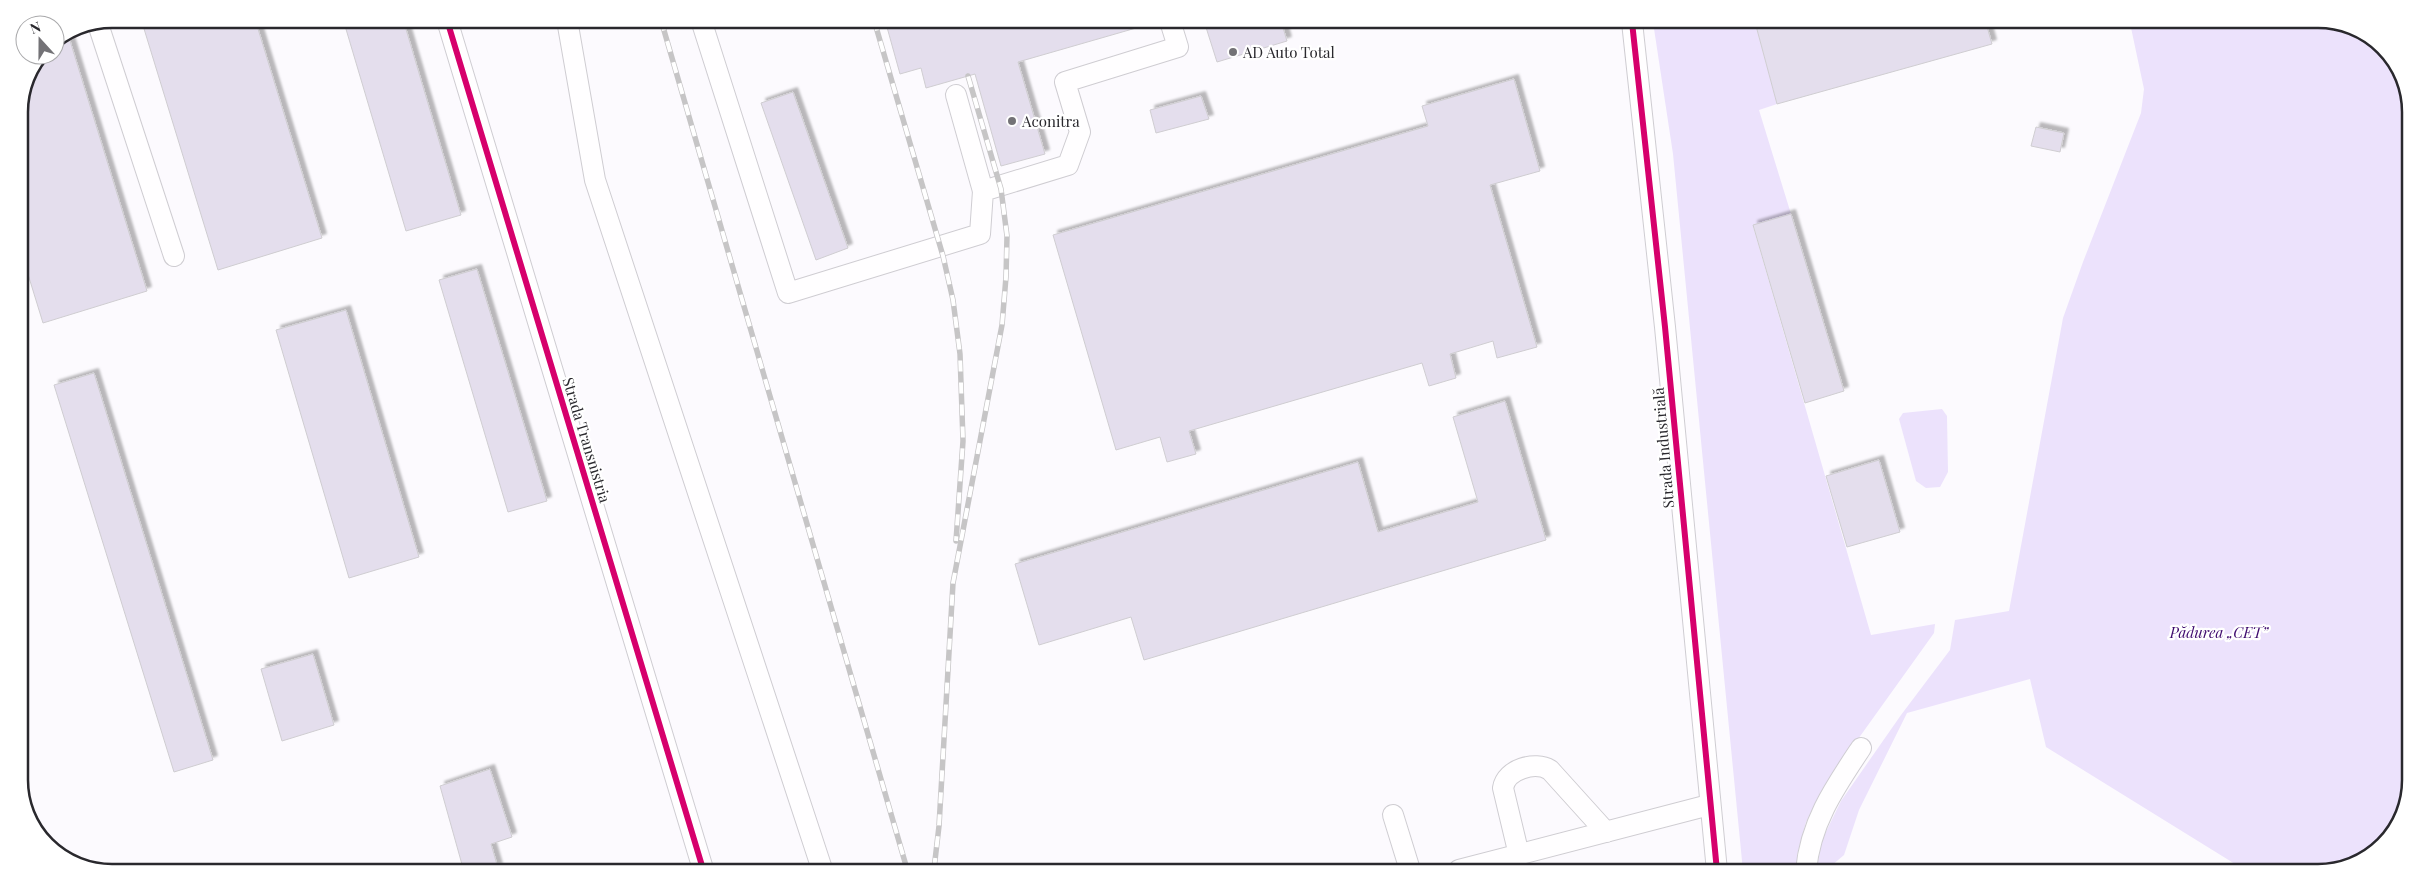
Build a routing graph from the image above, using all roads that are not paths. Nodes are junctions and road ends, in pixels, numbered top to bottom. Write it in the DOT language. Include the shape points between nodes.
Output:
graph roads {
  1 [pos="449,28"];
  2 [pos="568,28"];
  3 [pos="703,28"];
  4 [pos="1172,28"];
  5 [pos="1633,28"];
  6 [pos="99,29"];
  7 [pos="956,95"];
  8 [pos="983,192"];
  9 [pos="174,256"];
  10 [pos="1861,748"];
  11 [pos="1709,805"];
  12 [pos="1393,814"];
  13 [pos="1606,832"];
  14 [pos="1519,854"];
  15 [pos="701,864"];
  16 [pos="820,864"];
  17 [pos="1408,864"];
  18 [pos="1482,864"];
  19 [pos="1716,864"];
  20 [pos="1807,864"];
  1 -- 15 [label="street, Strada Transnistria"];
  2 -- 16 [label="street" via="595,180"];
  3 -- 8 [label="street" via="788,293 980,234"];
  4 -- 8 [label="street" via="1178,47 1065,82 1080,132 1068,165"];
  5 -- 11 [label="street, Strada Industrială" via="1665,327"];
  6 -- 9 [label="street"];
  7 -- 8 [label="street"];
  10 -- 20 [label="street" via="1818,819 1810,840"];
  11 -- 13 [label="street"];
  11 -- 19 [label="street, Strada Industrială"];
  12 -- 17 [label="street"];
  13 -- 14 [label="street"];
  13 -- 14 [label="street" via="1550,770 1533,766 1511,774 1503,788"];
  14 -- 18 [label="street"];
}
